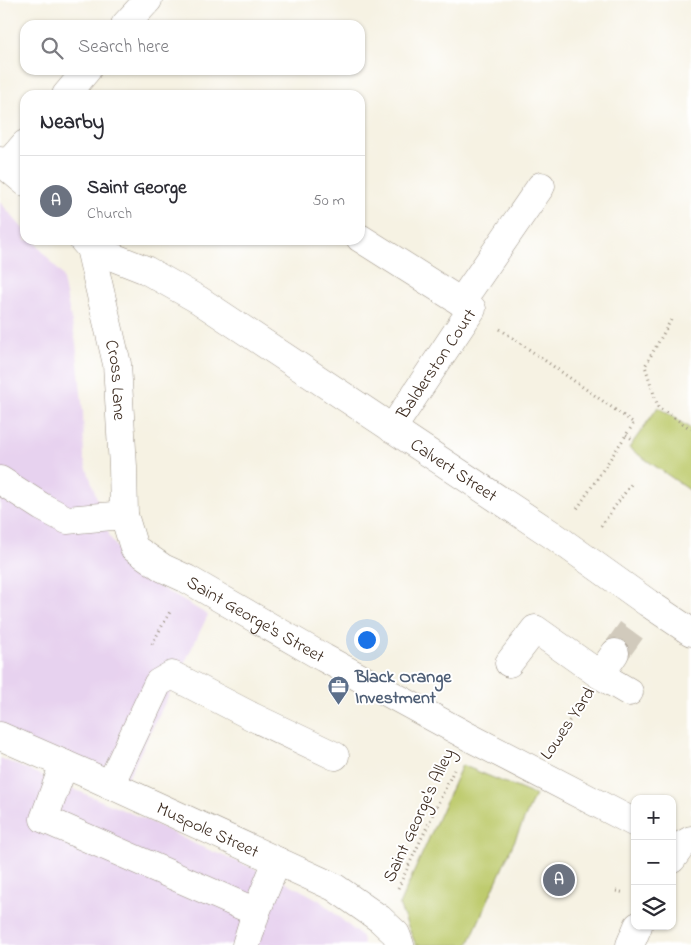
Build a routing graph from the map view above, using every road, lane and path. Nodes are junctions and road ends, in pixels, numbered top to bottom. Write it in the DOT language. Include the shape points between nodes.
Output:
graph roads {
  1 [pos="148,0"];
  2 [pos="130,20"];
  3 [pos="83,75"];
  4 [pos="70,90"];
  5 [pos="20,152"];
  6 [pos="10,169"];
  7 [pos="541,186"];
  8 [pos="365,241"];
  9 [pos="87,245"];
  10 [pos="89,245"];
  11 [pos="466,305"];
  12 [pos="671,320"];
  13 [pos="392,429"];
  14 [pos="691,429"];
  15 [pos="626,435"];
  16 [pos="634,440"];
  17 [pos="0,480"];
  18 [pos="632,483"];
  19 [pos="124,515"];
  20 [pos="557,538"];
  21 [pos="580,555"];
  22 [pos="681,625"];
  23 [pos="615,653"];
  24 [pos="509,663"];
  25 [pos="600,675"];
  26 [pos="629,692"];
  27 [pos="0,736"];
  28 [pos="469,737"];
  29 [pos="335,756"];
  30 [pos="64,764"];
  31 [pos="535,771"];
  32 [pos="110,785"];
  33 [pos="631,821"];
  34 [pos="277,861"];
  35 [pos="256,912"];
  36 [pos="636,930"];
  37 [pos="398,940"];
  38 [pos="246,945"];
  39 [pos="630,945"];
  1 -- 2 [label="street"];
  3 -- 4 [label="street"];
  5 -- 6 [label="street"];
  7 -- 11 [label="street, Balderston Court"];
  8 -- 11 [label="street, Balderston Court"];
  9 -- 19 [label="street, Cross Lane" via="116,364"];
  10 -- 13 [label="street, Calvert Street" via="146,270 199,300"];
  11 -- 13 [label="street, Balderston Court"];
  11 -- 15 [label="path" via="634,423"];
  12 -- 14 [label="path" via="645,366 658,406"];
  13 -- 20 [label="street, Calvert Street"];
  15 -- 16 [label="path"];
  15 -- 20 [label="path"];
  17 -- 19 [label="street" via="67,520"];
  18 -- 21 [label="path"];
  19 -- 28 [label="street, Saint George's Street" via="134,548 163,568"];
  20 -- 21 [label="street, Calvert Street"];
  21 -- 22 [label="street, Calvert Street" via="642,614"];
  23 -- 25 [label="street, Lowes Yard"];
  24 -- 25 [label="street, Lowes Yard" via="535,629"];
  25 -- 26 [label="street, Lowes Yard"];
  25 -- 31 [label="path, Lowes Yard"];
  27 -- 30 [label="street, Muspole Street"];
  28 -- 31 [label="street, Saint George's Street"];
  28 -- 37 [label="path, Saint George's Alley" via="397,889"];
  29 -- 32 [label="street" via="172,675 158,683"];
  30 -- 32 [label="street, Muspole Street"];
  30 -- 35 [label="street" via="44,819"];
  31 -- 33 [label="street, Saint George's Street"];
  32 -- 34 [label="street, Muspole Street"];
  34 -- 35 [label="street"];
  34 -- 37 [label="street, Muspole Street" via="334,887 380,919"];
  35 -- 38 [label="street"];
  36 -- 39 [label="street"];
}
